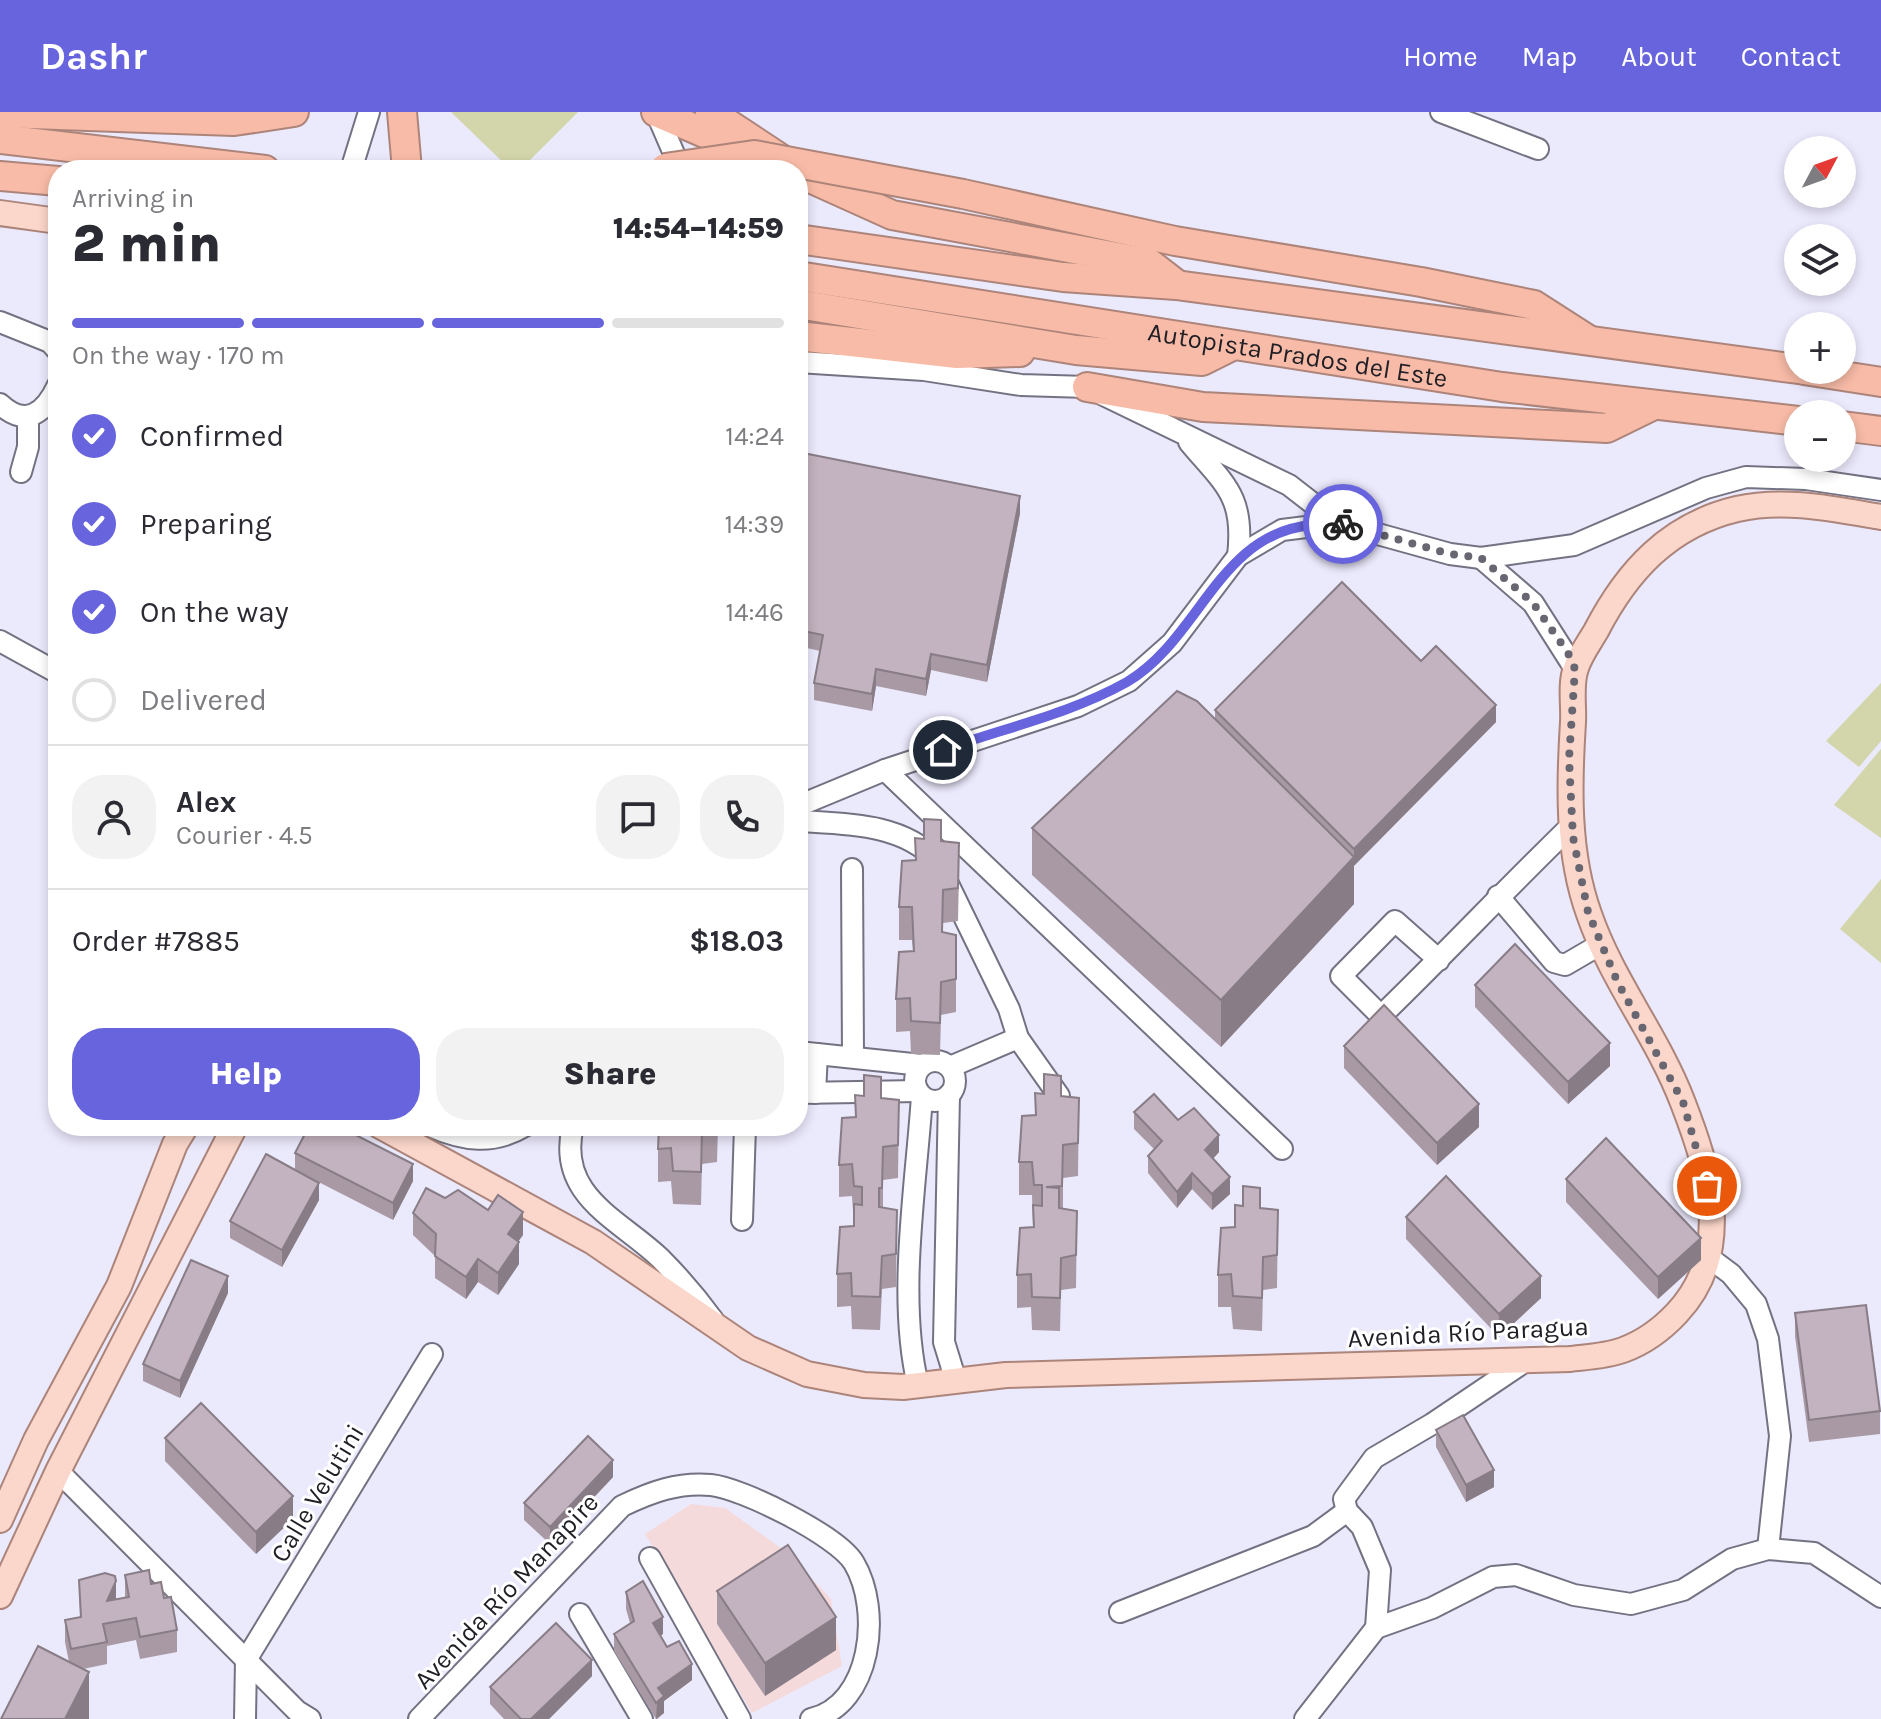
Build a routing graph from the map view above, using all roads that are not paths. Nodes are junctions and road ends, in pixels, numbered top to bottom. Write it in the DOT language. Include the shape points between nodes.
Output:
graph roads {
  1 [pos="294,112"];
  2 [pos="369,112"];
  3 [pos="402,112"];
  4 [pos="656,112"];
  5 [pos="710,112"];
  6 [pos="1441,112"];
  7 [pos="0,113"];
  8 [pos="0,139"];
  9 [pos="1538,149"];
  10 [pos="754,155"];
  11 [pos="179,160"];
  12 [pos="354,160"];
  13 [pos="406,160"];
  14 [pos="677,160"];
  15 [pos="723,160"];
  16 [pos="781,160"];
  17 [pos="783,160"];
  18 [pos="808,165"];
  19 [pos="0,176"];
  20 [pos="808,177"];
  21 [pos="48,180"];
  22 [pos="0,213"];
  23 [pos="48,220"];
  24 [pos="808,240"];
  25 [pos="808,278"];
  26 [pos="1176,285"];
  27 [pos="808,306"];
  28 [pos="0,322"];
  29 [pos="808,337"];
  30 [pos="48,341"];
  31 [pos="1594,344"];
  32 [pos="1232,346"];
  33 [pos="1076,350"];
  34 [pos="808,362"];
  35 [pos="1784,367"];
  36 [pos="1856,378"];
  37 [pos="1881,382"];
  38 [pos="1082,387"];
  39 [pos="48,402"];
  40 [pos="0,404"];
  41 [pos="1655,405"];
  42 [pos="28,418"];
  43 [pos="1784,419"];
  44 [pos="1856,428"];
  45 [pos="1881,431"];
  46 [pos="1182,433"];
  47 [pos="21,472"];
  48 [pos="1881,490"];
  49 [pos="1881,517"];
  50 [pos="1338,523"];
  51 [pos="1238,556"];
  52 [pos="1481,558"];
  53 [pos="0,641"];
  54 [pos="48,667"];
  55 [pos="1575,669"];
  56 [pos="885,770"];
  57 [pos="808,802"];
  58 [pos="808,822"];
  59 [pos="1572,825"];
  60 [pos="852,869"];
  61 [pos="1498,896"];
  62 [pos="1601,944"];
  63 [pos="1439,960"];
  64 [pos="1018,1038"];
  65 [pos="808,1053"];
  66 [pos="853,1056"];
  67 [pos="922,1065"];
  68 [pos="950,1067"];
  69 [pos="808,1093"];
  70 [pos="920,1094"];
  71 [pos="949,1095"];
  72 [pos="1068,1109"];
  73 [pos="180,1136"];
  74 [pos="230,1136"];
  75 [pos="398,1136"];
  76 [pos="452,1136"];
  77 [pos="507,1136"];
  78 [pos="573,1136"];
  79 [pos="745,1136"];
  80 [pos="1282,1149"];
  81 [pos="742,1220"];
  82 [pos="946,1257"];
  83 [pos="1711,1259"];
  84 [pos="911,1261"];
  85 [pos="722,1331"];
  86 [pos="432,1354"];
  87 [pos="1527,1360"];
  88 [pos="956,1381"];
  89 [pos="918,1385"];
  90 [pos="58,1471"];
  91 [pos="1347,1511"];
  92 [pos="0,1520"];
  93 [pos="1768,1549"];
  94 [pos="650,1558"];
  95 [pos="0,1596"];
  96 [pos="1881,1597"];
  97 [pos="1120,1612"];
  98 [pos="580,1614"];
  99 [pos="1376,1628"];
  100 [pos="246,1660"];
  101 [pos="245,1719"];
  102 [pos="310,1719"];
  103 [pos="419,1719"];
  104 [pos="642,1719"];
  105 [pos="740,1719"];
  106 [pos="811,1719"];
  107 [pos="1305,1719"];
  1 -- 7 [label="highway" via="234,121"];
  2 -- 12 [label="street"];
  3 -- 13 [label="highway"];
  4 -- 10 [label="highway"];
  4 -- 14 [label="street"];
  5 -- 17 [label="highway"];
  6 -- 9 [label="street"];
  8 -- 11 [label="highway"];
  10 -- 15 [label="highway, bridge"];
  10 -- 16 [label="highway, bridge"];
  18 -- 31 [label="highway, bridge" via="1175,241 1534,305"];
  19 -- 21 [label="highway"];
  20 -- 26 [label="highway" via="892,215 1149,263"];
  22 -- 23 [label="main road"];
  24 -- 26 [label="highway, Autopista Prados del Este" via="1063,277"];
  25 -- 32 [label="highway, Autopista Prados del Este"];
  26 -- 31 [label="highway, Autopista Prados del Este"];
  27 -- 33 [label="highway"];
  28 -- 30 [label="street"];
  29 -- 33 [label="highway" via="957,354"];
  31 -- 35 [label="highway, Autopista Prados del Este"];
  32 -- 33 [label="highway" via="1202,361"];
  32 -- 41 [label="highway, Autopista Prados del Este"];
  34 -- 38 [label="street"];
  36 -- 37 [label="highway"];
  38 -- 41 [label="highway" via="1203,407 1607,428"];
  38 -- 46 [label="street"];
  39 -- 42 [label="street" via="42,412"];
  40 -- 42 [label="street"];
  41 -- 43 [label="highway, Autopista Prados del Este"];
  42 -- 47 [label="street"];
  44 -- 45 [label="highway"];
  46 -- 50 [label="street" via="1289,485"];
  46 -- 51 [label="street" via="1238,506"];
  48 -- 52 [label="street" via="1746,477 1706,488 1574,545"];
  49 -- 55 [label="main road" via="1762,505 1695,524 1648,555 1628,577"];
  50 -- 51 [label="street" via="1282,530"];
  50 -- 52 [label="street"];
  51 -- 56 [label="street" via="1172,643 1129,681 1078,706"];
  52 -- 55 [label="street" via="1533,603"];
  53 -- 54 [label="street"];
  55 -- 59 [label="main road, Avenida Río Paragua" via="1569,759"];
  56 -- 57 [label="street"];
  56 -- 80 [label="street"];
  58 -- 64 [label="street" via="849,824 911,838 925,847 937,861"];
  59 -- 61 [label="street"];
  59 -- 62 [label="main road, Avenida Río Paragua" via="1588,912"];
  60 -- 66 [label="street"];
  61 -- 62 [label="street" via="1554,962 1565,965"];
  61 -- 63 [label="street"];
  62 -- 83 [label="main road, Avenida Río Paragua" via="1683,1102 1714,1217"];
  63 -- 63 [label="street" via="1395,921 1341,976 1381,1016"];
  64 -- 68 [label="street"];
  64 -- 72 [label="street"];
  65 -- 66 [label="street"];
  66 -- 67 [label="street"];
  67 -- 68 [label="street" via="932,1061"];
  67 -- 70 [label="street" via="916,1072"];
  68 -- 71 [label="street" via="954,1077"];
  69 -- 70 [label="street"];
  70 -- 71 [label="street" via="931,1100"];
  70 -- 84 [label="street"];
  71 -- 82 [label="street"];
  73 -- 92 [label="main road" via="119,1286 36,1440"];
  74 -- 90 [label="main road"];
  75 -- 85 [label="main road, Avenida Río Paragua" via="593,1242"];
  76 -- 77 [label="street"];
  78 -- 85 [label="street, Avenida Río Paragua" via="580,1189 604,1215 660,1258"];
  79 -- 81 [label="street"];
  82 -- 84 [label="street"];
  82 -- 88 [label="street" via="944,1342"];
  83 -- 87 [label="main road, Avenida Río Paragua" via="1692,1297 1661,1331 1623,1351"];
  83 -- 93 [label="street" via="1756,1304 1768,1339 1780,1436"];
  84 -- 89 [label="street" via="911,1354"];
  85 -- 89 [label="main road, Avenida Río Paragua" via="768,1359 807,1374 864,1385"];
  86 -- 100 [label="street, Calle Velutini"];
  87 -- 88 [label="main road, Avenida Río Paragua" via="1006,1375"];
  87 -- 91 [label="street" via="1374,1458 1344,1499"];
  88 -- 89 [label="main road, Avenida Río Paragua"];
  90 -- 95 [label="main road"];
  90 -- 100 [label="street"];
  91 -- 97 [label="street" via="1313,1536"];
  91 -- 99 [label="street" via="1362,1527 1380,1570"];
  93 -- 96 [label="street" via="1814,1553"];
  93 -- 99 [label="street" via="1732,1559 1683,1590 1631,1604 1574,1595 1516,1575 1493,1577 1432,1608"];
  94 -- 105 [label="street"];
  98 -- 104 [label="street"];
  99 -- 107 [label="street"];
  100 -- 101 [label="street"];
  100 -- 102 [label="street"];
  103 -- 106 [label="street, Avenida Río Manapire" via="601,1524 622,1506 677,1485 714,1485 769,1507 818,1530 853,1560 864,1583 868,1630 862,1670 840,1706"];
}
